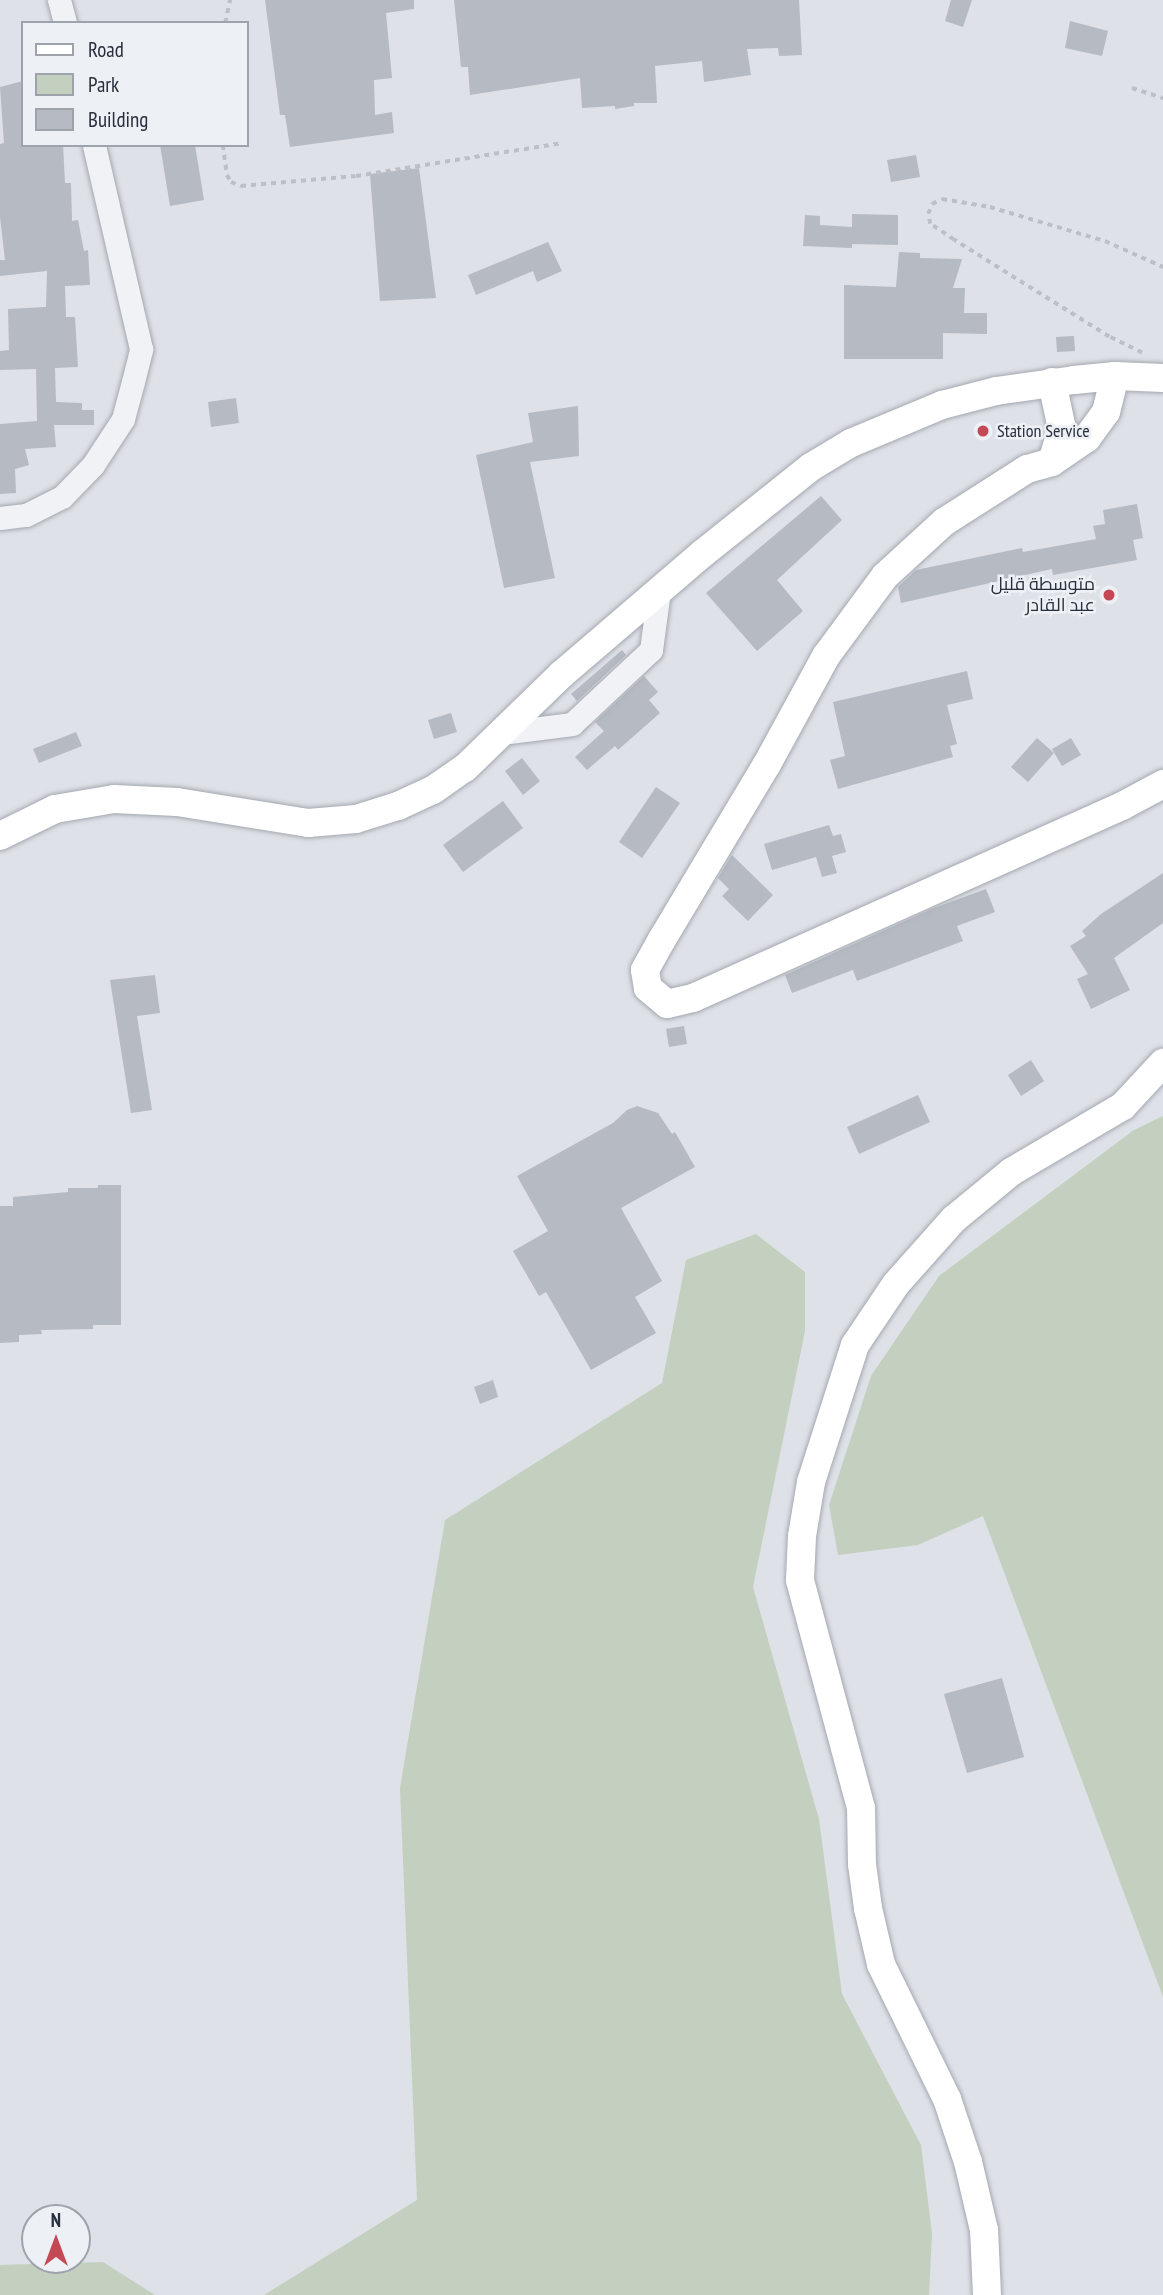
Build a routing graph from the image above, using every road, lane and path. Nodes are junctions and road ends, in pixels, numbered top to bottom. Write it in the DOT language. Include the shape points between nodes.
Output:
graph roads {
  1 [pos="59,0"];
  2 [pos="230,0"];
  3 [pos="64,21"];
  4 [pos="225,21"];
  5 [pos="1132,88"];
  6 [pos="1163,98"];
  7 [pos="562,143"];
  8 [pos="94,147"];
  9 [pos="223,147"];
  10 [pos="1163,267"];
  11 [pos="1158,368"];
  12 [pos="1115,376"];
  13 [pos="1052,382"];
  14 [pos="1052,462"];
  15 [pos="0,518"];
  16 [pos="659,591"];
  17 [pos="501,733"];
  18 [pos="1163,785"];
  19 [pos="0,836"];
  20 [pos="1163,1063"];
  21 [pos="987,2295"];
  1 -- 3 [label="street"];
  2 -- 4 [label="path"];
  5 -- 6 [label="path"];
  7 -- 9 [label="path" via="356,176 241,186 226,175"];
  8 -- 15 [label="street" via="141,349 133,382 123,419 93,465 62,497 26,514"];
  10 -- 11 [label="path" via="1105,241 990,208 942,199 932,204 928,214 930,224"];
  11 -- 12 [label="main road"];
  12 -- 13 [label="main road"];
  12 -- 14 [label="main road" via="1106,412 1087,439"];
  13 -- 14 [label="main road" via="1062,429"];
  13 -- 16 [label="main road" via="943,405 851,443 811,467"];
  14 -- 18 [label="main road" via="1027,469 944,522 885,576 826,656 661,941 645,970 648,988 667,1004 693,998"];
  16 -- 17 [label="main road"];
  16 -- 17 [label="street" via="651,650 572,723"];
  17 -- 19 [label="main road" via="466,768 433,790 356,819 308,823 177,802 114,799 55,809"];
  20 -- 21 [label="main road" via="1123,1106 1012,1172 973,1203 896,1284 855,1345 811,1482 802,1536 800,1580 861,1808 863,1875 881,1964 947,2099 968,2162 984,2230"];
}
